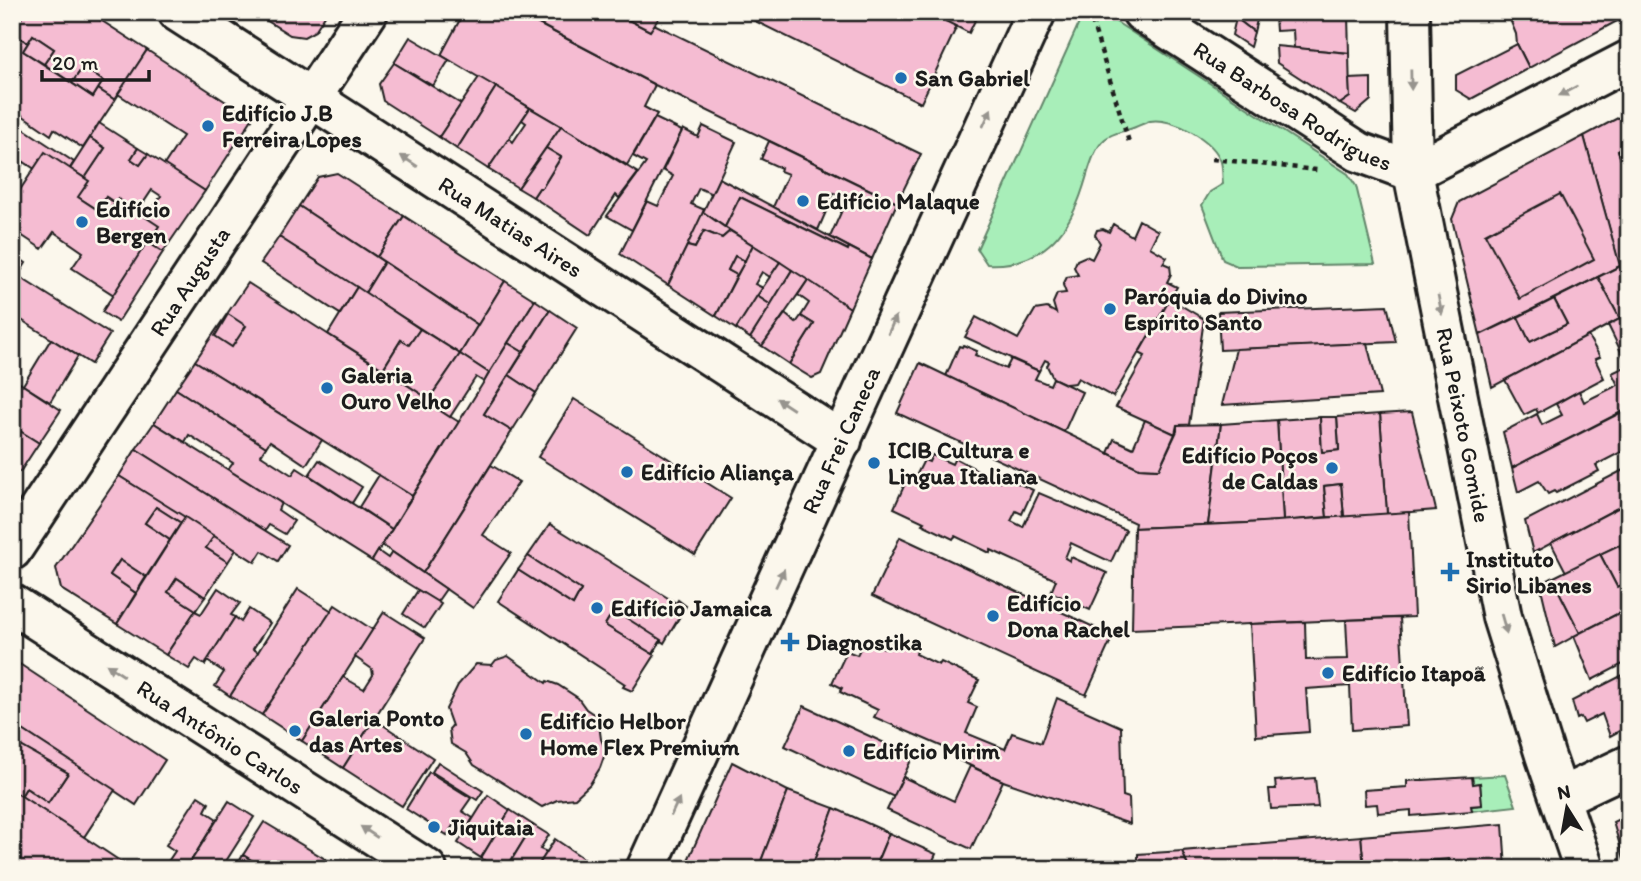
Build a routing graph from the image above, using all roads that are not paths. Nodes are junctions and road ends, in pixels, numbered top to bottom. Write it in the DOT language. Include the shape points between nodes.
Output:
graph roads {
  1 [pos="178,12"];
  2 [pos="368,12"];
  3 [pos="1036,12"];
  4 [pos="1142,12"];
  5 [pos="1410,12"];
  6 [pos="1629,60"];
  7 [pos="311,97"];
  8 [pos="1413,172"];
  9 [pos="842,441"];
  10 [pos="12,550"];
  11 [pos="12,604"];
  12 [pos="1629,765"];
  13 [pos="1561,797"];
  14 [pos="427,869"];
  15 [pos="646,869"];
  16 [pos="1584,869"];
  1 -- 7 [label="street, Rua Matias Aires"];
  2 -- 7 [label="street, Rua Augusta"];
  9 -- 3 [label="street, Rua Frei Caneca, one-way"];
  4 -- 8 [label="street, Rua Barbosa Rodrigues" via="1359,152"];
  5 -- 8 [label="street, Rua Peixoto Gomide, one-way"];
  6 -- 8 [label="street, one-way"];
  9 -- 7 [label="street, Rua Matias Aires, one-way"];
  7 -- 10 [label="street, Rua Augusta"];
  8 -- 13 [label="street, Rua Peixoto Gomide, one-way" via="1502,617"];
  15 -- 9 [label="street, Rua Frei Caneca, one-way"];
  14 -- 11 [label="street, Rua Antônio Carlos, one-way"];
  12 -- 13 [label="street"];
  13 -- 16 [label="street, Rua Peixoto Gomide"];
}
